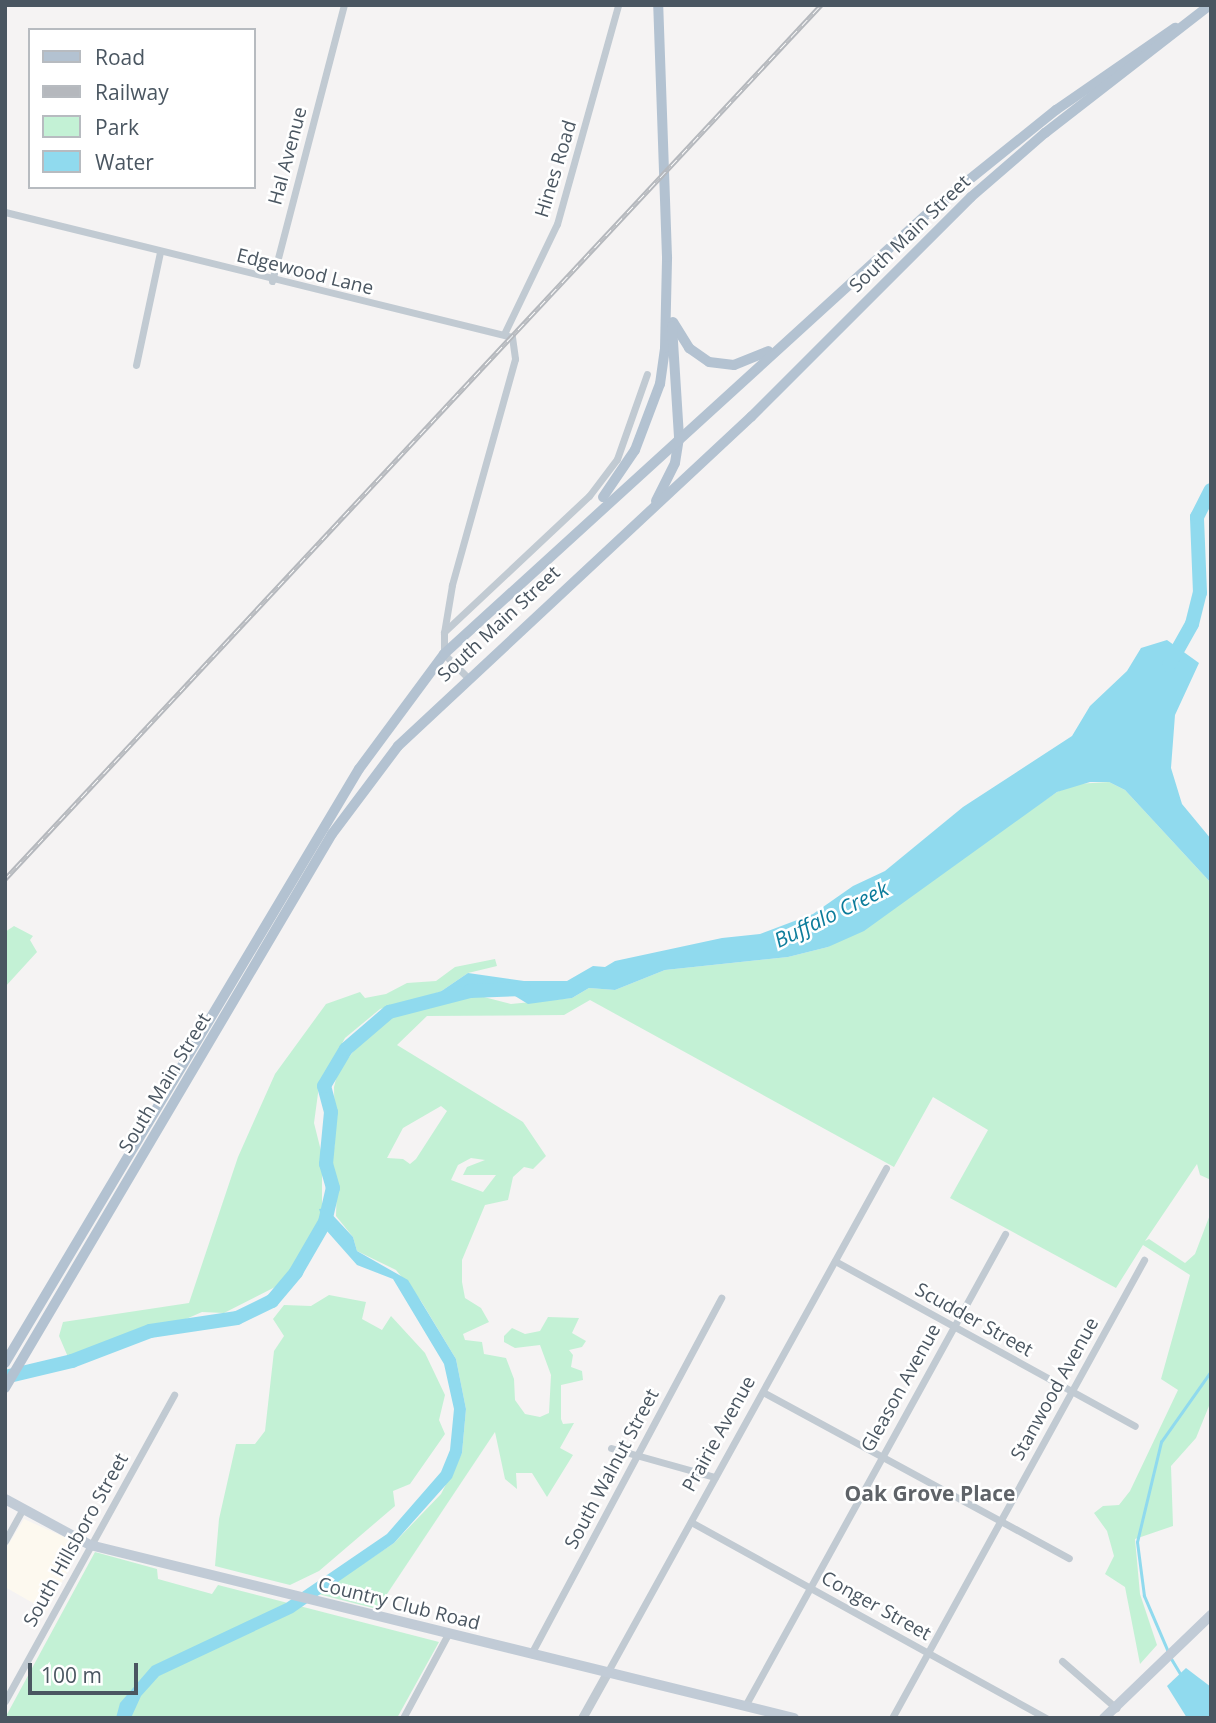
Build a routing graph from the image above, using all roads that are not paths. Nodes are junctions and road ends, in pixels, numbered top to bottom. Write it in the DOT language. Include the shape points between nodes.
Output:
graph roads {
  1 [pos="344,5"];
  2 [pos="618,5"];
  3 [pos="658,5"];
  4 [pos="1210,5"];
  5 [pos="1184,24"];
  6 [pos="5,212"];
  7 [pos="160,252"];
  8 [pos="667,257"];
  9 [pos="272,281"];
  10 [pos="671,319"];
  11 [pos="504,334"];
  12 [pos="783,344"];
  13 [pos="136,365"];
  14 [pos="647,374"];
  15 [pos="678,437"];
  16 [pos="651,509"];
  17 [pos="587,520"];
  18 [pos="444,633"];
  19 [pos="444,654"];
  20 [pos="467,677"];
  21 [pos="263,941"];
  22 [pos="886,1168"];
  23 [pos="1005,1234"];
  24 [pos="1144,1259"];
  25 [pos="835,1261"];
  26 [pos="721,1298"];
  27 [pos="953,1326"];
  28 [pos="5,1363"];
  29 [pos="5,1388"];
  30 [pos="1071,1391"];
  31 [pos="763,1392"];
  32 [pos="174,1395"];
  33 [pos="1135,1426"];
  34 [pos="611,1448"];
  35 [pos="637,1454"];
  36 [pos="881,1455"];
  37 [pos="715,1477"];
  38 [pos="5,1499"];
  39 [pos="23,1509"];
  40 [pos="1001,1521"];
  41 [pos="691,1522"];
  42 [pos="5,1541"];
  43 [pos="90,1545"];
  44 [pos="1069,1558"];
  45 [pos="810,1587"];
  46 [pos="1211,1615"];
  47 [pos="448,1634"];
  48 [pos="928,1652"];
  49 [pos="531,1654"];
  50 [pos="1062,1661"];
  51 [pos="607,1673"];
  52 [pos="5,1701"];
  53 [pos="745,1706"];
  54 [pos="1116,1707"];
  55 [pos="402,1718"];
  56 [pos="582,1718"];
  57 [pos="794,1718"];
  58 [pos="892,1718"];
  59 [pos="1046,1718"];
  60 [pos="1104,1718"];
  1 -- 9 [label="street, Hal Avenue"];
  2 -- 11 [label="street, Hines Road" via="557,224"];
  3 -- 8 [label="main road"];
  4 -- 5 [label="main road, South Main Street"];
  5 -- 12 [label="main road, South Main Street" via="1162,34 1002,151"];
  5 -- 16 [label="main road, South Main Street" via="971,197"];
  6 -- 7 [label="street, Edgewood Lane"];
  7 -- 9 [label="street, Edgewood Lane"];
  7 -- 13 [label="street"];
  8 -- 10 [label="main road"];
  8 -- 17 [label="main road" via="660,384 630,460"];
  9 -- 11 [label="street, Edgewood Lane"];
  10 -- 12 [label="main road" via="689,348 709,362 740,364"];
  10 -- 15 [label="main road"];
  11 -- 18 [label="street" via="512,337 516,348"];
  12 -- 15 [label="main road, South Main Street"];
  14 -- 18 [label="street" via="622,447 596,487"];
  15 -- 16 [label="main road" via="670,476"];
  15 -- 17 [label="main road, South Main Street"];
  16 -- 20 [label="main road, South Main Street"];
  17 -- 19 [label="main road, South Main Street"];
  18 -- 19 [label="street"];
  19 -- 20 [label="street"];
  19 -- 21 [label="main road, South Main Street" via="382,733"];
  20 -- 21 [label="main road, South Main Street" via="398,746 362,790"];
  21 -- 28 [label="main road, South Main Street"];
  21 -- 29 [label="main road, South Main Street"];
  22 -- 25 [label="street, Prairie Avenue"];
  23 -- 27 [label="street, Gleason Avenue"];
  24 -- 30 [label="street, Stanwood Avenue"];
  25 -- 27 [label="street, Scudder Street"];
  25 -- 31 [label="street, Prairie Avenue"];
  26 -- 35 [label="street, South Walnut Street"];
  27 -- 30 [label="street, Scudder Street"];
  27 -- 36 [label="street, Gleason Avenue"];
  30 -- 33 [label="street, Scudder Street"];
  30 -- 40 [label="street, Stanwood Avenue"];
  31 -- 36 [label="street"];
  31 -- 37 [label="street, Prairie Avenue"];
  32 -- 43 [label="street, South Hillsboro Street"];
  34 -- 35 [label="street"];
  35 -- 37 [label="street"];
  35 -- 49 [label="street, South Walnut Street"];
  36 -- 40 [label="street"];
  36 -- 45 [label="street, Gleason Avenue"];
  37 -- 41 [label="street, Prairie Avenue"];
  38 -- 39 [label="main road, Country Club Road"];
  39 -- 42 [label="street"];
  39 -- 43 [label="main road, Country Club Road"];
  40 -- 44 [label="street"];
  40 -- 48 [label="street, Stanwood Avenue"];
  41 -- 45 [label="street, Conger Street"];
  41 -- 51 [label="street, Prairie Avenue"];
  43 -- 47 [label="main road, Country Club Road"];
  43 -- 52 [label="street, South Hillsboro Street"];
  45 -- 48 [label="street, Conger Street"];
  45 -- 53 [label="street, Gleason Avenue"];
  46 -- 54 [label="main road"];
  47 -- 49 [label="main road, Country Club Road"];
  47 -- 55 [label="street"];
  48 -- 58 [label="street, Stanwood Avenue"];
  48 -- 59 [label="street, Conger Street"];
  49 -- 51 [label="main road, Country Club Road"];
  50 -- 54 [label="street"];
  51 -- 53 [label="main road, Country Club Road"];
  51 -- 56 [label="street, Prairie Avenue"];
  53 -- 57 [label="main road, Country Club Road"];
  54 -- 60 [label="main road"];
}
